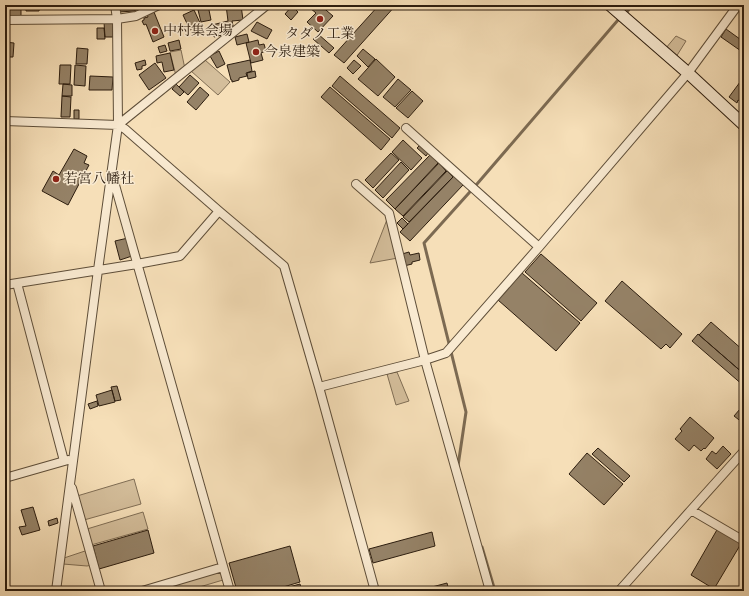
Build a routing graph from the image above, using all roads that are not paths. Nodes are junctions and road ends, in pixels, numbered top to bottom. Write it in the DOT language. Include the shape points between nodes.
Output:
graph roads {
  1 [pos="115,5"];
  2 [pos="159,5"];
  3 [pos="266,5"];
  4 [pos="610,5"];
  5 [pos="738,5"];
  6 [pos="116,19"];
  7 [pos="5,20"];
  8 [pos="688,73"];
  9 [pos="5,121"];
  10 [pos="118,125"];
  11 [pos="744,125"];
  12 [pos="406,128"];
  13 [pos="112,174"];
  14 [pos="356,184"];
  15 [pos="219,211"];
  16 [pos="539,247"];
  17 [pos="137,264"];
  18 [pos="98,270"];
  19 [pos="18,283"];
  20 [pos="5,285"];
  21 [pos="425,360"];
  22 [pos="319,387"];
  23 [pos="744,451"];
  24 [pos="74,458"];
  25 [pos="64,461"];
  26 [pos="5,478"];
  27 [pos="70,484"];
  28 [pos="691,510"];
  29 [pos="744,541"];
  30 [pos="223,567"];
  31 [pos="56,591"];
  32 [pos="101,591"];
  33 [pos="142,591"];
  34 [pos="230,591"];
  35 [pos="375,591"];
  36 [pos="490,591"];
  37 [pos="618,591"];
  1 -- 6 [label="street"];
  2 -- 6 [label="street" via="136,16"];
  3 -- 10 [label="street"];
  4 -- 8 [label="main road"];
  5 -- 8 [label="street"];
  6 -- 7 [label="street"];
  6 -- 10 [label="street"];
  8 -- 11 [label="main road"];
  8 -- 16 [label="street"];
  9 -- 10 [label="street"];
  10 -- 13 [label="street"];
  10 -- 15 [label="street" via="125,128"];
  12 -- 16 [label="street"];
  13 -- 17 [label="street"];
  13 -- 18 [label="street"];
  14 -- 21 [label="street" via="389,213"];
  15 -- 17 [label="street" via="180,256"];
  15 -- 22 [label="street" via="284,266"];
  16 -- 21 [label="street" via="446,353"];
  17 -- 18 [label="street"];
  17 -- 30 [label="street"];
  18 -- 19 [label="street"];
  18 -- 24 [label="street"];
  19 -- 20 [label="street"];
  19 -- 25 [label="street"];
  21 -- 22 [label="street"];
  21 -- 36 [label="street"];
  22 -- 35 [label="street"];
  23 -- 28 [label="street"];
  24 -- 25 [label="street"];
  24 -- 27 [label="street"];
  25 -- 26 [label="street"];
  27 -- 31 [label="street"];
  27 -- 32 [label="street"];
  28 -- 29 [label="street"];
  28 -- 37 [label="street"];
  30 -- 33 [label="street"];
  30 -- 34 [label="street"];
}
